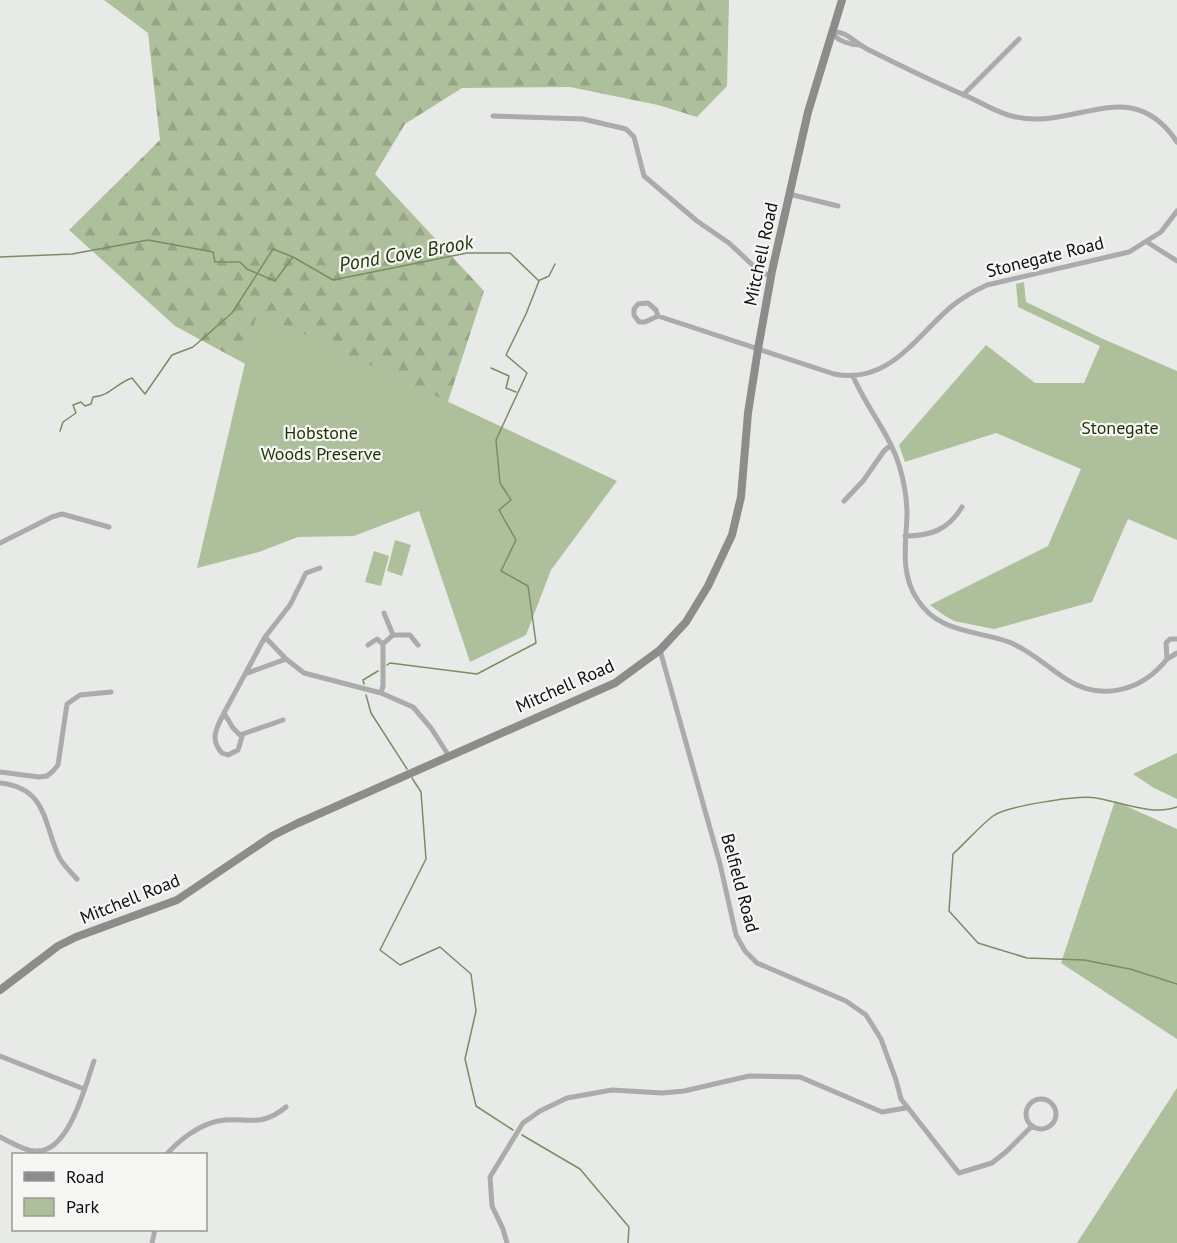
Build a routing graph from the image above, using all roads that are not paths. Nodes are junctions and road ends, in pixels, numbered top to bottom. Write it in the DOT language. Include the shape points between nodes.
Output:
graph roads {
  1 [pos="842,0"];
  2 [pos="831,32"];
  3 [pos="1019,39"];
  4 [pos="963,95"];
  5 [pos="493,116"];
  6 [pos="1177,142"];
  7 [pos="789,194"];
  8 [pos="838,206"];
  9 [pos="1177,211"];
  10 [pos="1147,242"];
  11 [pos="1177,261"];
  12 [pos="771,276"];
  13 [pos="658,316"];
  14 [pos="758,349"];
  15 [pos="854,376"];
  16 [pos="891,445"];
  17 [pos="844,501"];
  18 [pos="962,507"];
  19 [pos="109,527"];
  20 [pos="905,536"];
  21 [pos="0,543"];
  22 [pos="320,568"];
  23 [pos="384,613"];
  24 [pos="393,635"];
  25 [pos="265,637"];
  26 [pos="1177,639"];
  27 [pos="383,644"];
  28 [pos="368,645"];
  29 [pos="418,645"];
  30 [pos="660,650"];
  31 [pos="1177,653"];
  32 [pos="285,659"];
  33 [pos="1167,659"];
  34 [pos="245,674"];
  35 [pos="111,692"];
  36 [pos="381,693"];
  37 [pos="224,713"];
  38 [pos="283,720"];
  39 [pos="240,735"];
  40 [pos="448,756"];
  41 [pos="0,772"];
  42 [pos="0,783"];
  43 [pos="77,879"];
  44 [pos="0,990"];
  45 [pos="0,1056"];
  46 [pos="94,1061"];
  47 [pos="84,1089"];
  48 [pos="286,1107"];
  49 [pos="906,1108"];
  50 [pos="1032,1126"];
  51 [pos="0,1137"];
  52 [pos="169,1153"];
  53 [pos="507,1243"];
  1 -- 2 [label="street, Mitchell Road"];
  2 -- 4 [label="street"];
  2 -- 7 [label="street, Mitchell Road"];
  3 -- 4 [label="street"];
  4 -- 6 [label="street" via="1007,115 1034,120 1116,106 1132,107 1156,118"];
  5 -- 12 [label="street" via="583,118 626,129 634,137 644,176 760,272"];
  7 -- 8 [label="street"];
  7 -- 12 [label="street, Mitchell Road"];
  9 -- 10 [label="street, Stonegate Road" via="1166,228"];
  10 -- 11 [label="street"];
  10 -- 15 [label="street, Stonegate Road" via="1129,252 987,285 969,293 891,363"];
  12 -- 14 [label="street, Mitchell Road"];
  13 -- 13 [label="street" via="648,303 638,304 634,309 639,322"];
  13 -- 14 [label="street, Stonegate Road"];
  14 -- 15 [label="street, Stonegate Road" via="834,374"];
  14 -- 30 [label="street, Mitchell Road" via="741,497 732,536 694,611"];
  15 -- 16 [label="street"];
  16 -- 17 [label="street"];
  16 -- 20 [label="street" via="905,491"];
  18 -- 20 [label="street" via="937,532"];
  19 -- 21 [label="street" via="62,514"];
  20 -- 33 [label="street" via="908,581 925,610 942,623 1023,649 1065,679 1089,690 1106,692 1130,687 1148,678"];
  22 -- 25 [label="street" via="306,573 290,605"];
  23 -- 24 [label="street"];
  24 -- 27 [label="street"];
  24 -- 29 [label="street" via="410,635"];
  25 -- 32 [label="street"];
  25 -- 34 [label="street"];
  26 -- 33 [label="street" via="1166,643"];
  27 -- 28 [label="street" via="377,639"];
  27 -- 36 [label="street"];
  30 -- 40 [label="street, Mitchell Road" via="598,692"];
  30 -- 49 [label="street, Belfield Road" via="736,935 757,963 846,1001 866,1016 881,1039"];
  31 -- 33 [label="street"];
  32 -- 34 [label="street"];
  32 -- 36 [label="street" via="304,673"];
  34 -- 37 [label="street"];
  35 -- 41 [label="street" via="80,695 67,704 58,765 47,776"];
  36 -- 40 [label="street" via="412,707"];
  37 -- 39 [label="street"];
  37 -- 39 [label="street" via="214,736 218,749 228,754 235,752 241,744"];
  38 -- 39 [label="street"];
  40 -- 44 [label="street, Mitchell Road" via="272,836 177,900 58,946"];
  42 -- 43 [label="street" via="22,788 34,796 60,860"];
  45 -- 47 [label="street"];
  46 -- 47 [label="street"];
  47 -- 51 [label="street" via="69,1127 44,1151 32,1152"];
  48 -- 52 [label="street" via="258,1121 218,1121 203,1126"];
  49 -- 50 [label="street, Belfield Road" via="959,1173 992,1163"];
  49 -- 53 [label="street" via="882,1112 800,1077 749,1076 684,1091 612,1090 567,1098 523,1123 490,1177 492,1206"];
  50 -- 50 [label="street" via="1027,1118 1031,1104 1040,1100 1053,1105 1053,1122 1041,1129"];
}
